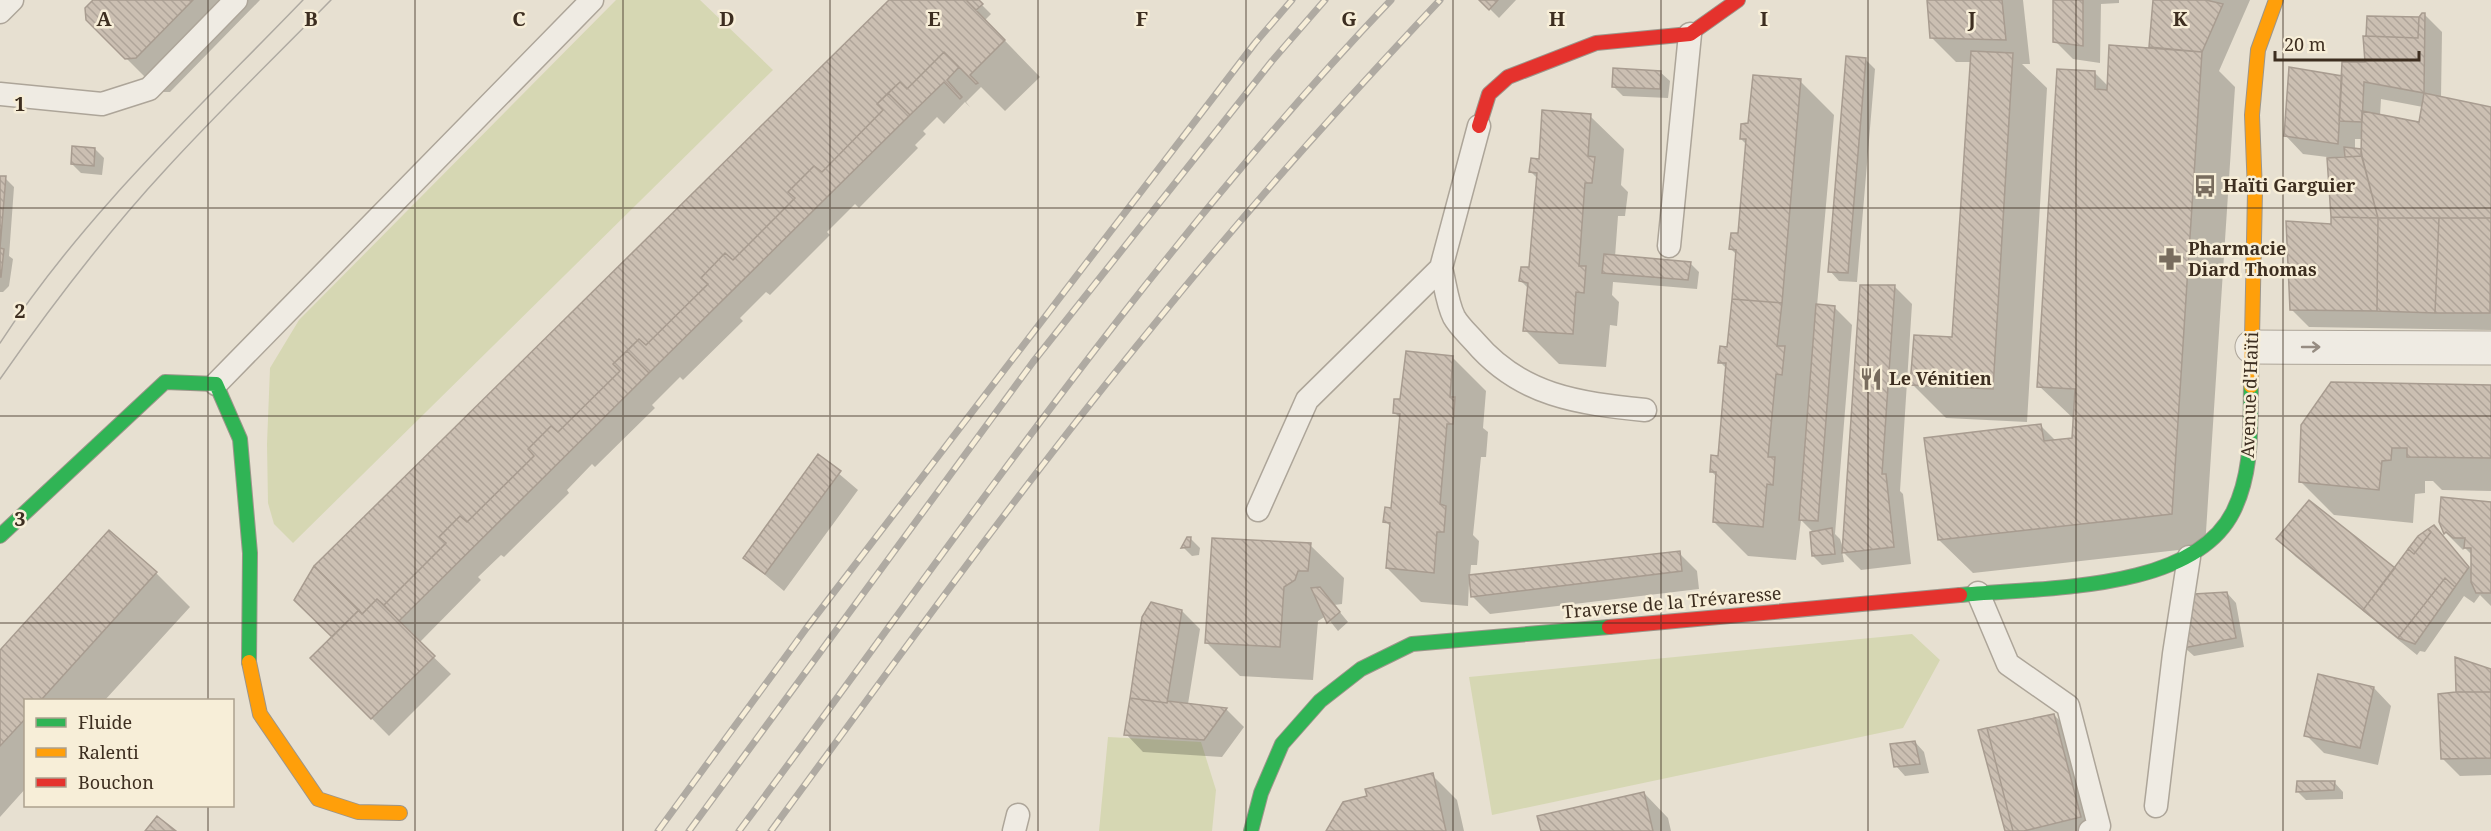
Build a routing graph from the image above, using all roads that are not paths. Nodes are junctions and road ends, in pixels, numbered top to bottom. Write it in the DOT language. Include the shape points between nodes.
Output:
graph roads {
  1 [pos="12,0"];
  2 [pos="236,0"];
  3 [pos="592,0"];
  4 [pos="1738,0"];
  5 [pos="2276,0"];
  6 [pos="0,12"];
  7 [pos="1690,34"];
  8 [pos="0,94"];
  9 [pos="1479,126"];
  10 [pos="1669,246"];
  11 [pos="1441,268"];
  12 [pos="2252,347"];
  13 [pos="2491,348"];
  14 [pos="216,384"];
  15 [pos="1645,410"];
  16 [pos="1258,510"];
  17 [pos="0,536"];
  18 [pos="2189,557"];
  19 [pos="1978,593"];
  20 [pos="2156,806"];
  21 [pos="400,813"];
  22 [pos="1251,831"];
  23 [pos="2090,831"];
  1 -- 6 [label="lane"];
  2 -- 8 [label="lane" via="150,89 102,104"];
  3 -- 14 [label="lane"];
  4 -- 7 [label="street"];
  5 -- 12 [label="street, Avenue d'Haïti" via="2258,50 2252,115"];
  7 -- 9 [label="street" via="1596,43 1508,77 1489,94"];
  7 -- 10 [label="lane"];
  9 -- 11 [label="lane"];
  11 -- 15 [label="lane" via="1454,316 1489,358 1512,376 1543,393 1591,405"];
  11 -- 16 [label="lane" via="1307,400"];
  12 -- 13 [label="street, one-way"];
  12 -- 18 [label="street, Avenue d'Haïti" via="2250,454 2242,492 2224,530"];
  14 -- 17 [label="street" via="165,382"];
  14 -- 21 [label="street" via="240,439 250,552 247,654 260,714 318,799 358,812"];
  18 -- 19 [label="street, Traverse de la Trévaresse" via="2140,575"];
  18 -- 20 [label="lane"];
  19 -- 22 [label="street, Traverse de la Trévaresse" via="1412,644 1361,669 1336,688 1282,744 1261,793"];
  19 -- 23 [label="lane" via="2008,664 2068,706 2099,826"];
}
